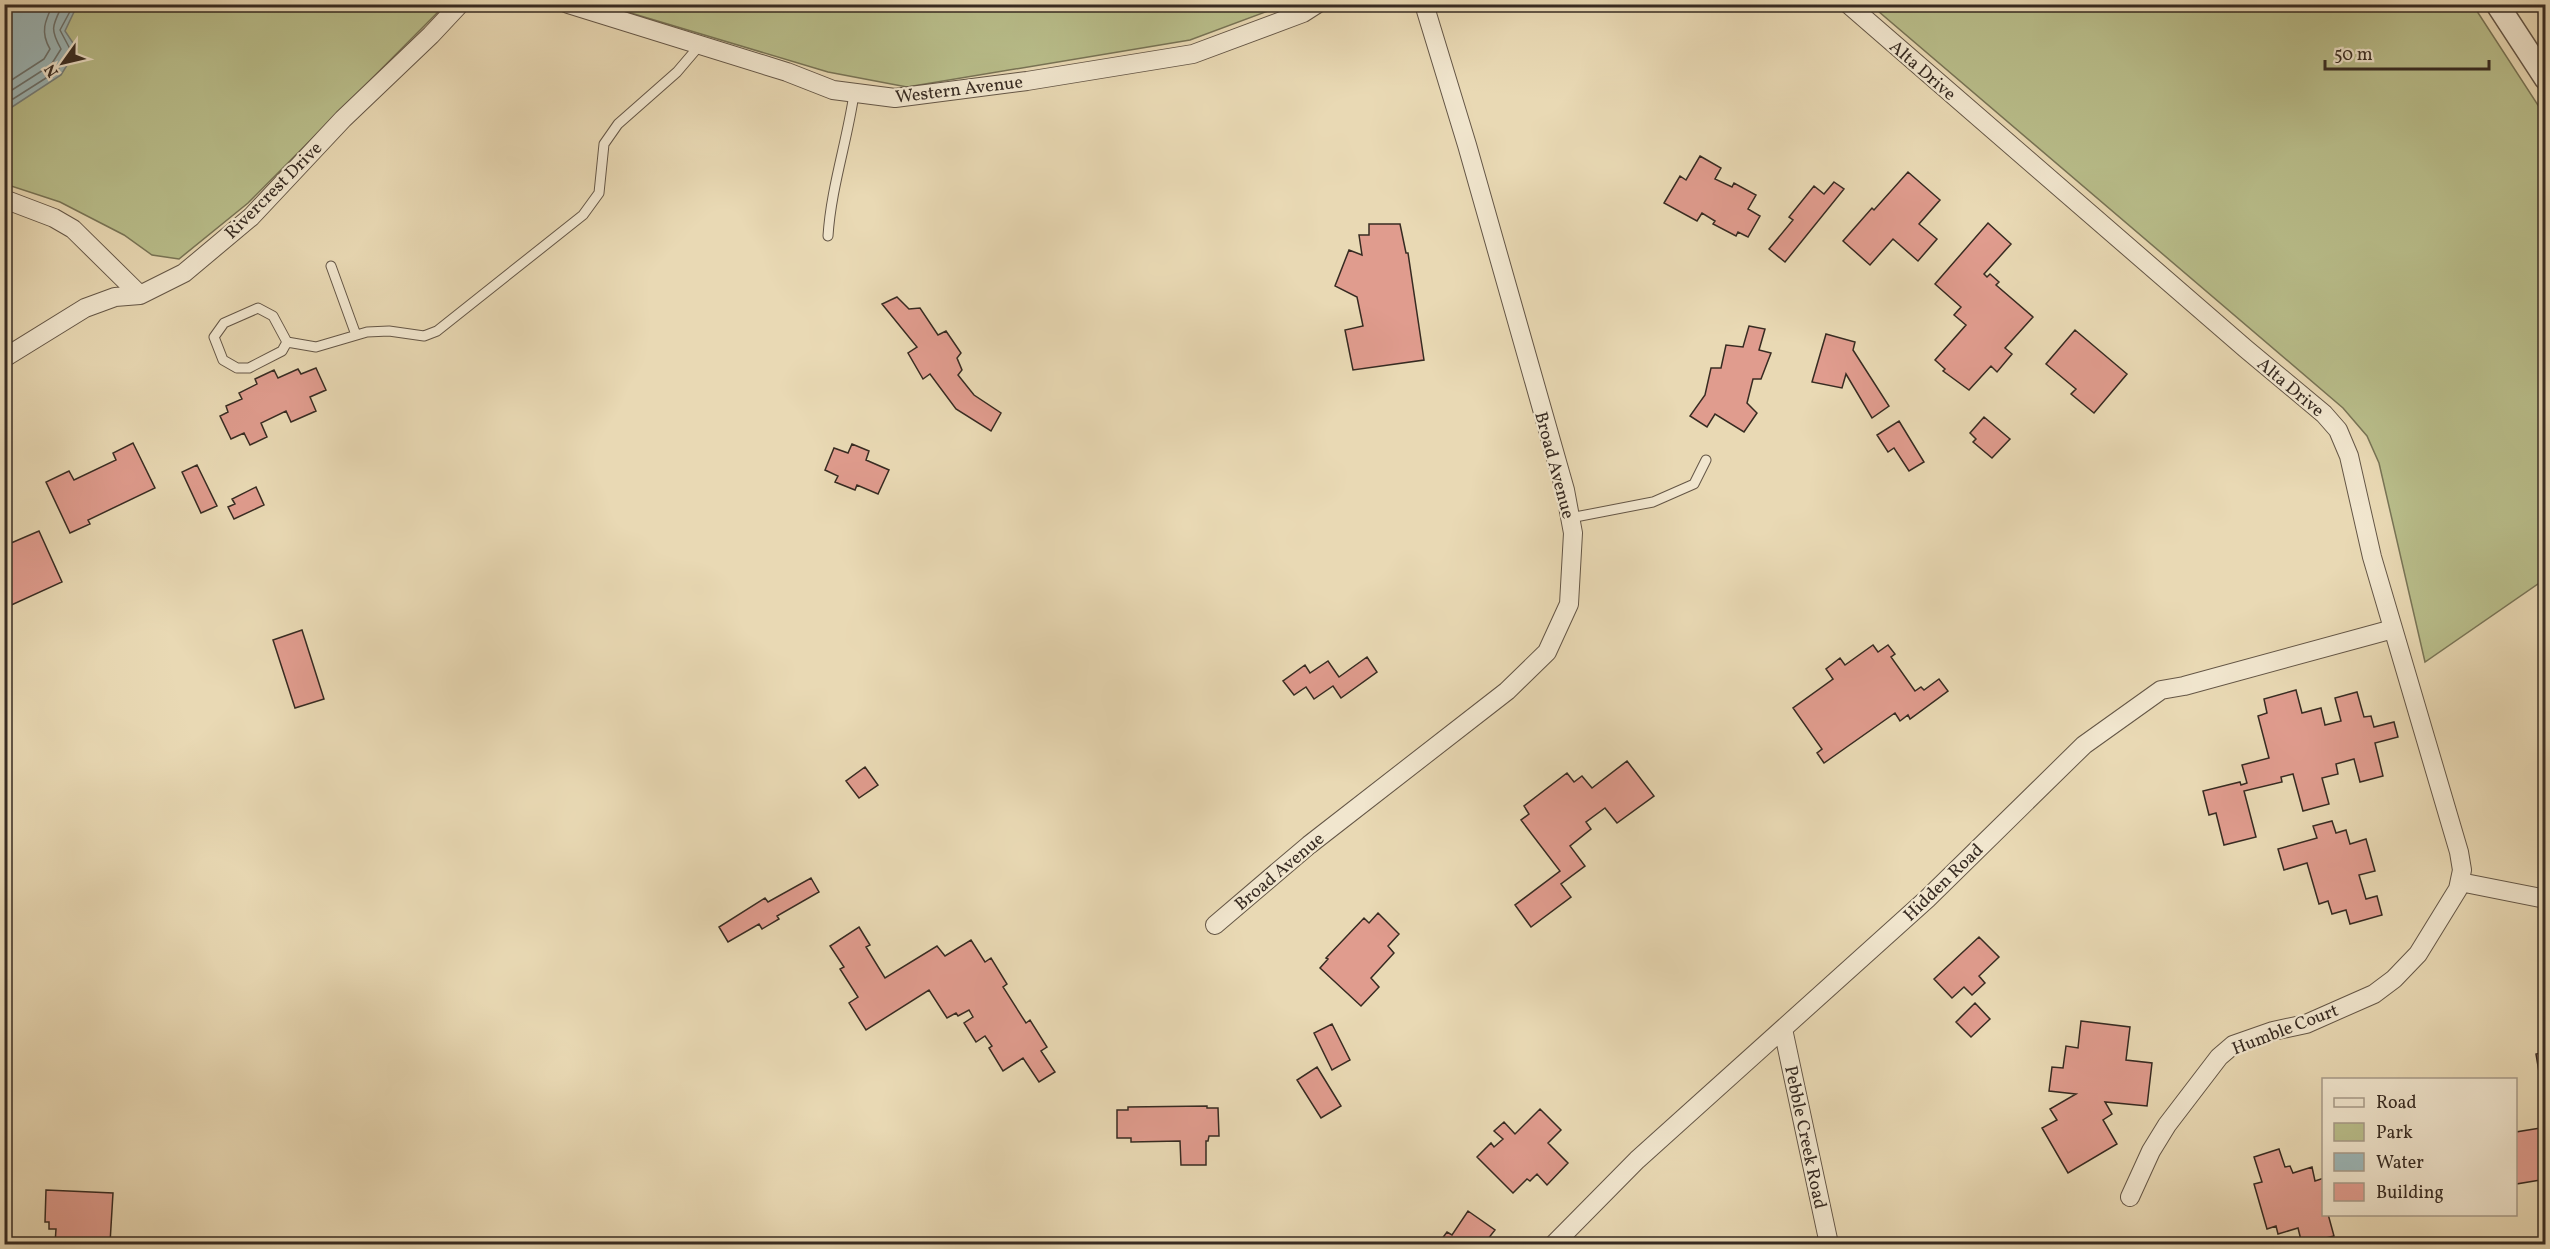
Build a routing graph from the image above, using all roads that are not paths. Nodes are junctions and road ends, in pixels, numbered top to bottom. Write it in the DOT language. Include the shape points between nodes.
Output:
graph roads {
  1 [pos="460,4"];
  2 [pos="568,4"];
  3 [pos="1317,4"];
  4 [pos="1424,4"];
  5 [pos="1848,4"];
  6 [pos="2497,4"];
  7 [pos="700,45"];
  8 [pos="2546,79"];
  9 [pos="854,94"];
  10 [pos="4,199"];
  11 [pos="828,236"];
  12 [pos="331,267"];
  13 [pos="140,295"];
  14 [pos="356,335"];
  15 [pos="287,342"];
  16 [pos="4,358"];
  17 [pos="1706,460"];
  18 [pos="1570,518"];
  19 [pos="2393,629"];
  20 [pos="2460,882"];
  21 [pos="2546,899"];
  22 [pos="1215,925"];
  23 [pos="1783,1029"];
  24 [pos="2130,1197"];
  25 [pos="1554,1245"];
  26 [pos="1829,1245"];
  1 -- 13 [label="street, Rivercrest Drive" via="251,217 184,273"];
  2 -- 7 [label="street, Western Avenue"];
  3 -- 9 [label="street, Western Avenue" via="1303,13 1193,54 895,98"];
  4 -- 18 [label="street, Broad Avenue"];
  5 -- 19 [label="street, Alta Drive" via="2338,430 2349,456"];
  6 -- 8 [label="street"];
  7 -- 9 [label="street, Western Avenue"];
  7 -- 14 [label="lane" via="677,72 618,124 604,144 599,193 583,215 437,331 424,336 388,331"];
  9 -- 11 [label="lane" via="830,202"];
  10 -- 13 [label="street" via="73,229"];
  12 -- 14 [label="lane"];
  13 -- 16 [label="street, Rivercrest Drive" via="115,297 85,308"];
  14 -- 15 [label="lane" via="316,346"];
  15 -- 15 [label="lane" via="273,316 258,308 224,323 214,337 223,360 237,368 249,368 282,351"];
  17 -- 18 [label="lane" via="1694,484 1653,502"];
  18 -- 22 [label="street, Broad Avenue" via="1573,533 1569,604 1547,652 1507,691 1310,845"];
  19 -- 20 [label="street, Alta Drive" via="2459,852"];
  19 -- 23 [label="street, Hidden Road" via="2161,690 2084,745 1927,899"];
  20 -- 21 [label="street"];
  20 -- 24 [label="street, Humble Court" via="2418,954 2381,989 2306,1024 2233,1045 2219,1057 2167,1125"];
  23 -- 25 [label="street, Hidden Road" via="1637,1160"];
  23 -- 26 [label="street, Pebble Creek Road"];
}
